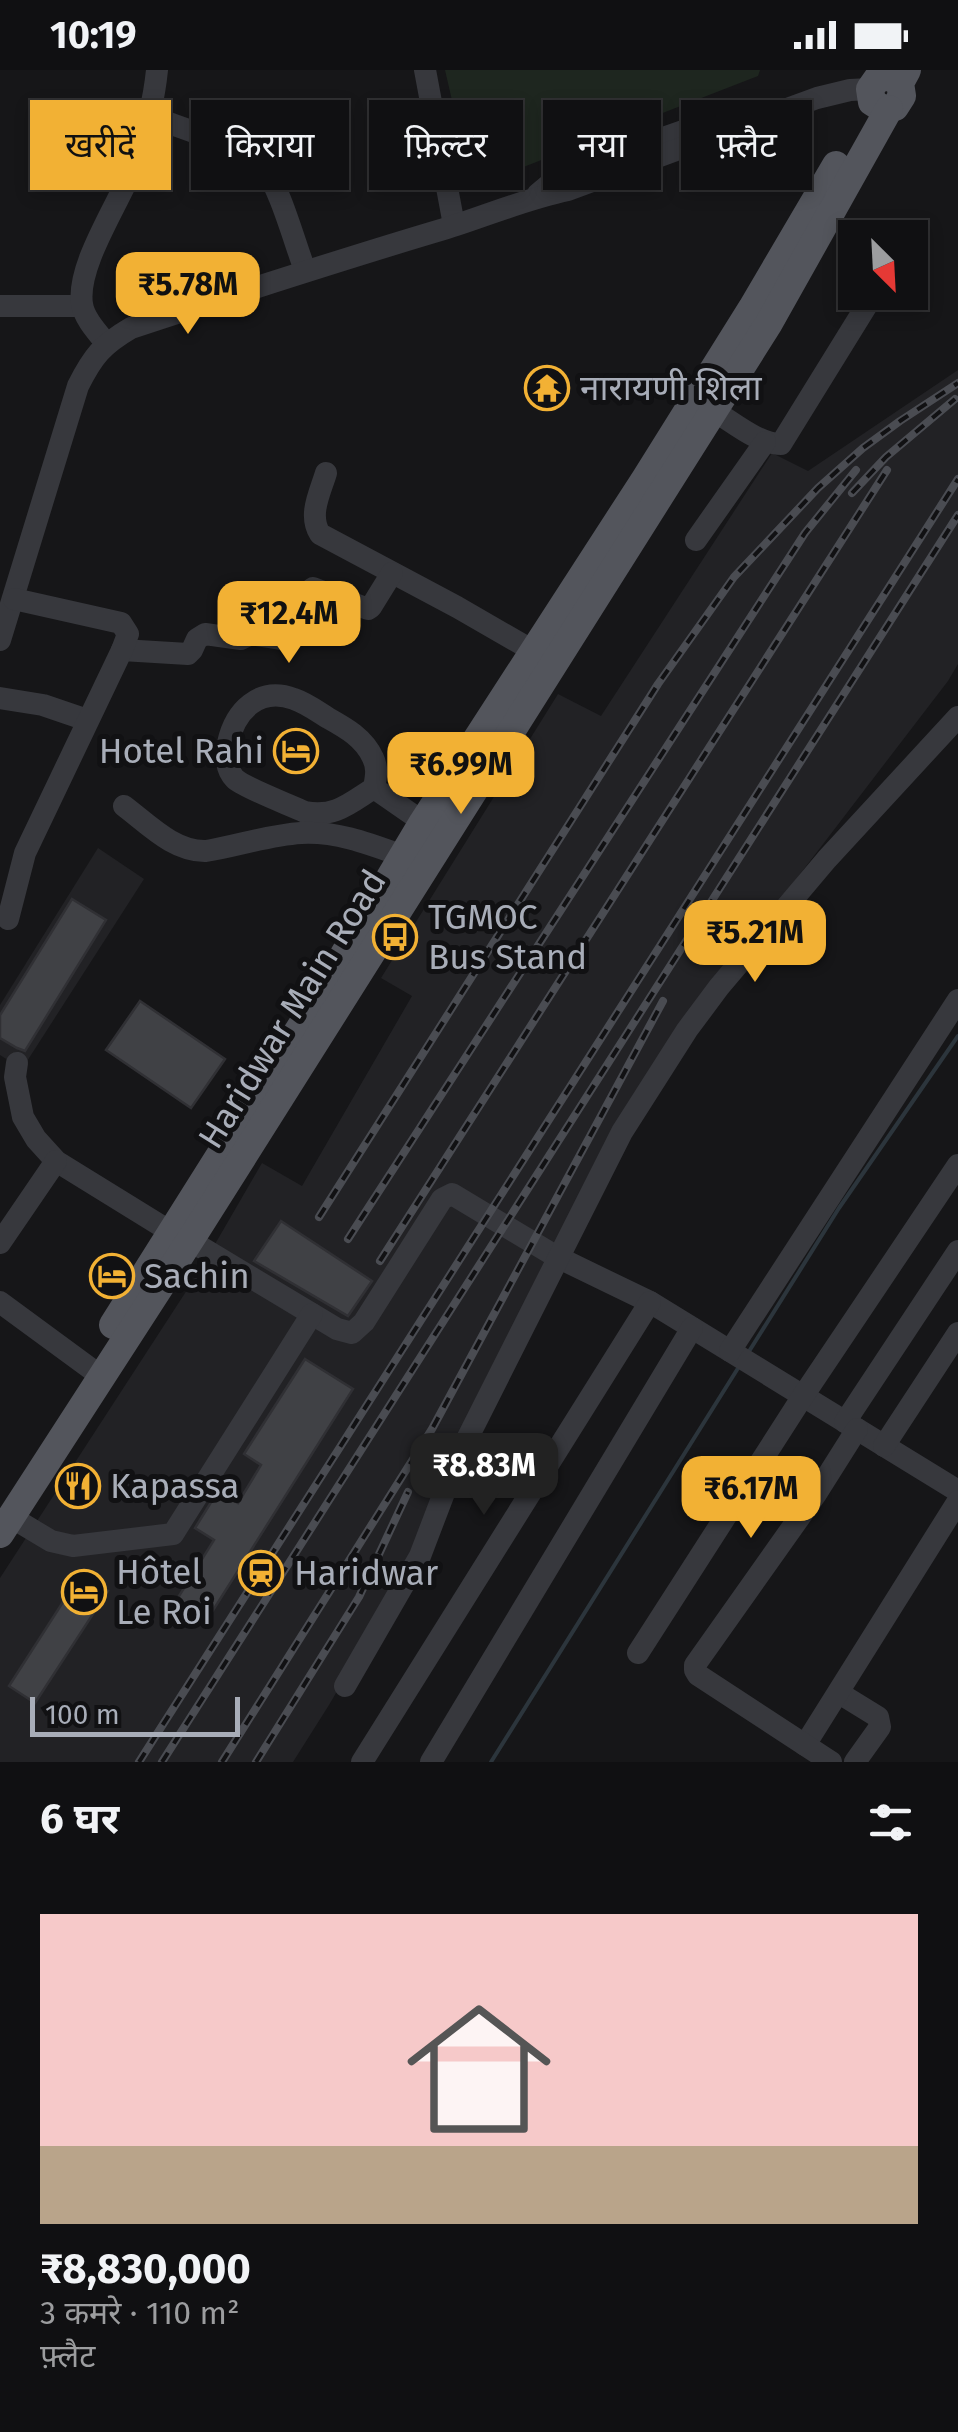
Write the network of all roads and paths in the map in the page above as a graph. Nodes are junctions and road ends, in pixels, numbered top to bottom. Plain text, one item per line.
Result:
1 (157, 70) edge
2 (425, 70) edge
3 (885, 85) edge
4 (152, 100) edge
5 (171, 124) edge
6 (122, 190) edge
7 (454, 226) junction
8 (305, 270) junction
9 (0, 306) edge
10 (82, 306) junction
11 (863, 310) edge
12 (106, 343) junction
13 (714, 410) junction
14 (765, 442) junction
15 (326, 473) dead end
16 (696, 540) dead end
17 (392, 573) junction
18 (582, 598) junction
19 (14, 600) junction
20 (0, 640) edge
21 (122, 650) junction
22 (535, 652) junction
23 (0, 698) edge
24 (958, 717) edge
25 (88, 720) junction
26 (374, 788) junction
27 (124, 806) dead end
28 (424, 822) junction
29 (402, 856) junction
30 (8, 920) dead end
31 (958, 1000) edge
32 (16, 1062) dead end
33 (56, 1161) junction
34 (958, 1166) edge
35 (218, 1176) junction
36 (180, 1236) junction
37 (0, 1243) edge
38 (958, 1250) edge
39 (557, 1257) junction
40 (0, 1302) edge
41 (650, 1302) junction
42 (312, 1314) junction
43 (692, 1328) junction
44 (958, 1333) edge
45 (739, 1357) junction
46 (94, 1372) junction
47 (803, 1396) junction
48 (851, 1426) junction
49 (884, 1446) junction
50 (955, 1488) edge
51 (4, 1518) edge
52 (638, 1652) dead end
53 (346, 1686) dead end
54 (839, 1693) junction
55 (805, 1745) junction
56 (362, 1762) edge
57 (431, 1762) edge
58 (830, 1762) edge
59 (854, 1762) edge

1 - 4 street
2 - 7 street
3 - 7 street
3 - 13 main road, Haridwar Main Road
3 - 18 main road, Haridwar Main Road
5 - 8 street
6 - 10 street
7 - 8 street
8 - 12 street
9 - 10 street
10 - 12 street
11 - 14 street
12 - 19 street
13 - 14 street
13 - 18 main road, Haridwar Main Road
14 - 16 street
15 - 17 street
17 - 21 street
17 - 22 street
18 - 22 main road, Haridwar Main Road
18 - 35 main road, Haridwar Main Road
19 - 20 street
19 - 21 street
21 - 25 street
22 - 28 main road, Haridwar Main Road
23 - 25 street
24 - 39 street
25 - 30 street
26 - 26 street
26 - 28 street
27 - 29 street
28 - 29 main road, Haridwar Main Road
29 - 35 main road, Haridwar Main Road
31 - 45 street
32 - 33 street
33 - 36 street
33 - 37 street
34 - 47 street
35 - 36 main road, Haridwar Main Road
36 - 42 street
36 - 46 main road, Haridwar Main Road
38 - 48 street
39 - 41 street
39 - 42 street
39 - 53 street
40 - 46 street
41 - 43 street
41 - 56 street
42 - 51 street
43 - 45 street
43 - 57 street
44 - 49 street
45 - 47 street
46 - 51 main road, Haridwar Main Road
47 - 48 street
47 - 52 street
48 - 49 street
48 - 55 street
49 - 50 street
50 - 54 street
54 - 55 street
54 - 59 street
55 - 58 street

